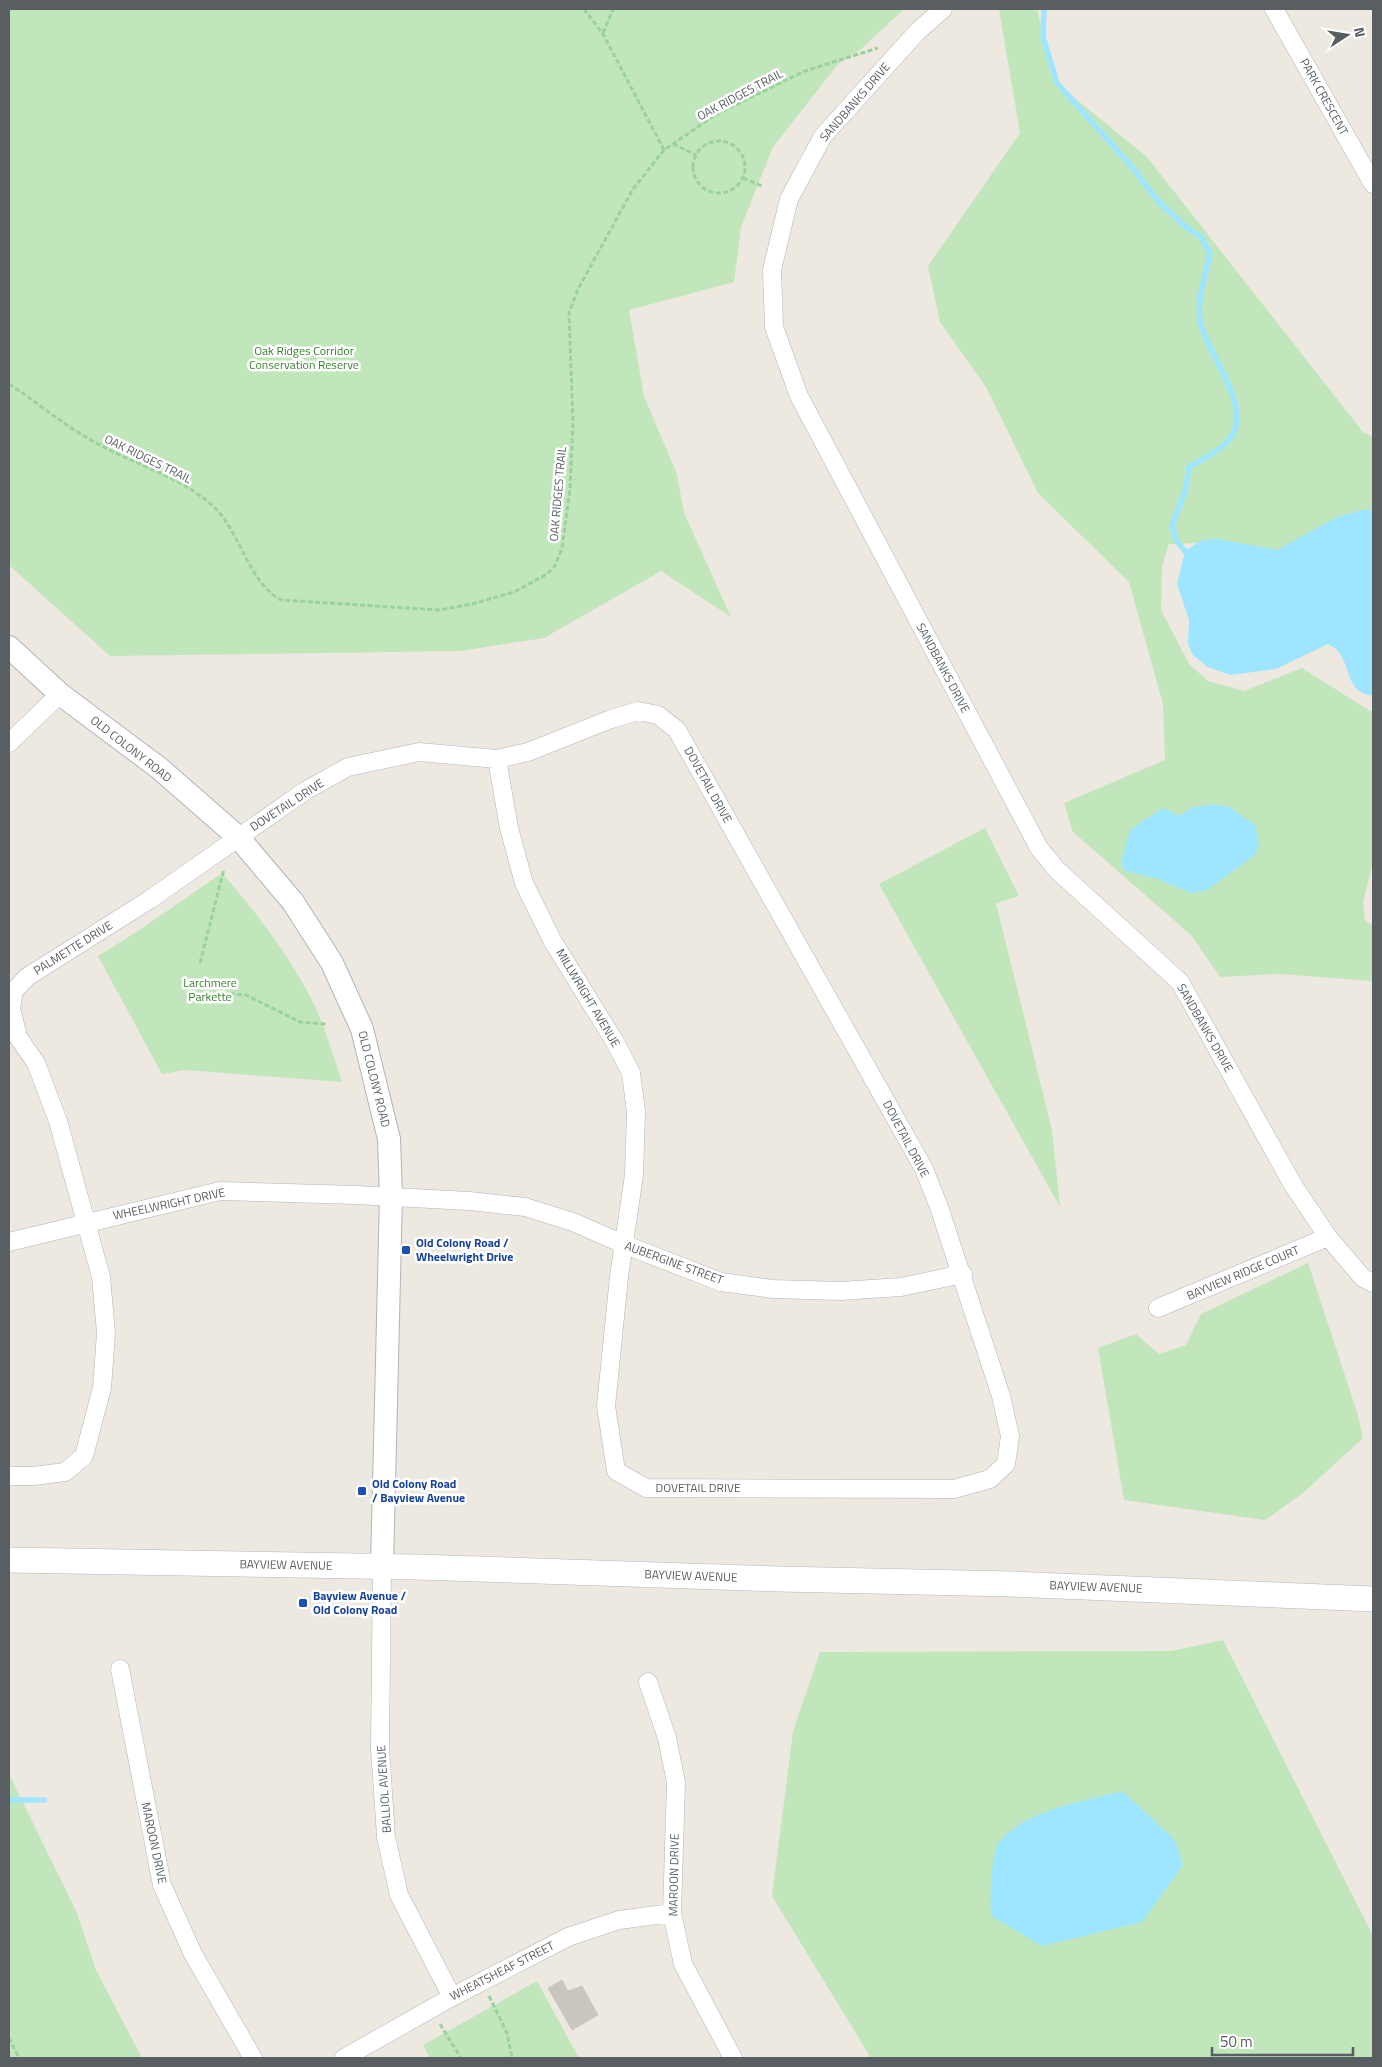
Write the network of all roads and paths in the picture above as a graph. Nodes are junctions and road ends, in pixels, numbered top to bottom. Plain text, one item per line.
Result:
1 (584, 9) edge
2 (613, 9) edge
3 (943, 9) edge
4 (1274, 9) edge
5 (603, 34) junction
6 (882, 46) dead end
7 (673, 144) junction
8 (664, 150) junction
9 (696, 155) junction
10 (743, 178) junction
11 (1373, 184) edge
12 (762, 186) dead end
13 (9, 384) edge
14 (9, 647) edge
15 (60, 694) junction
16 (9, 743) edge
17 (497, 759) junction
18 (238, 837) junction
19 (224, 869) dead end
20 (200, 963) dead end
21 (222, 993) dead end
22 (327, 1024) dead end
23 (391, 1196) junction
24 (86, 1222) junction
25 (1328, 1237) junction
26 (9, 1242) edge
27 (623, 1244) junction
28 (963, 1274) junction
29 (1373, 1284) edge
30 (1158, 1308) dead end
31 (9, 1476) edge
32 (9, 1560) edge
33 (382, 1566) junction
34 (1373, 1599) edge
35 (120, 1669) dead end
36 (648, 1682) dead end
37 (672, 1913) junction
38 (482, 1982) junction
39 (452, 1997) junction
40 (431, 2009) junction
41 (9, 2038) edge
42 (19, 2058) edge
43 (253, 2058) edge
44 (344, 2058) edge
45 (461, 2058) edge
46 (512, 2058) edge
47 (733, 2058) edge

1 - 5 path
2 - 5 path
3 - 25 street, SANDBANKS DRIVE
4 - 11 street, PARK CRESCENT
5 - 8 path
6 - 7 path, OAK RIDGES TRAIL
7 - 8 path, OAK RIDGES TRAIL
7 - 9 path
8 - 13 path, OAK RIDGES TRAIL
9 - 10 path
9 - 10 path
10 - 12 path
14 - 15 street, OLD COLONY ROAD
15 - 16 street
15 - 18 street, OLD COLONY ROAD
17 - 18 street, DOVETAIL DRIVE
17 - 27 street, MILLWRIGHT AVENUE
17 - 28 street, DOVETAIL DRIVE
18 - 23 street, OLD COLONY ROAD
18 - 24 street, PALMETTE DRIVE
19 - 20 path
21 - 22 path
23 - 24 street, WHEELWRIGHT DRIVE
23 - 27 street, AUBERGINE STREET
23 - 33 street, OLD COLONY ROAD
24 - 26 street, WHEELWRIGHT DRIVE
24 - 31 street, PALMETTE DRIVE
25 - 29 street, SANDBANKS DRIVE
25 - 30 street, BAYVIEW RIDGE COURT
27 - 28 street, AUBERGINE STREET
27 - 28 street, DOVETAIL DRIVE
32 - 33 main road, BAYVIEW AVENUE
33 - 34 main road, BAYVIEW AVENUE
33 - 39 street, BALLIOL AVENUE
35 - 43 street, MAROON DRIVE
36 - 37 street, MAROON DRIVE
37 - 38 street, WHEATSHEAF STREET
37 - 47 street, MAROON DRIVE
38 - 39 street, WHEATSHEAF STREET
38 - 46 path
39 - 40 street, WHEATSHEAF STREET
40 - 44 street, WHEATSHEAF STREET
40 - 45 path
41 - 42 path

